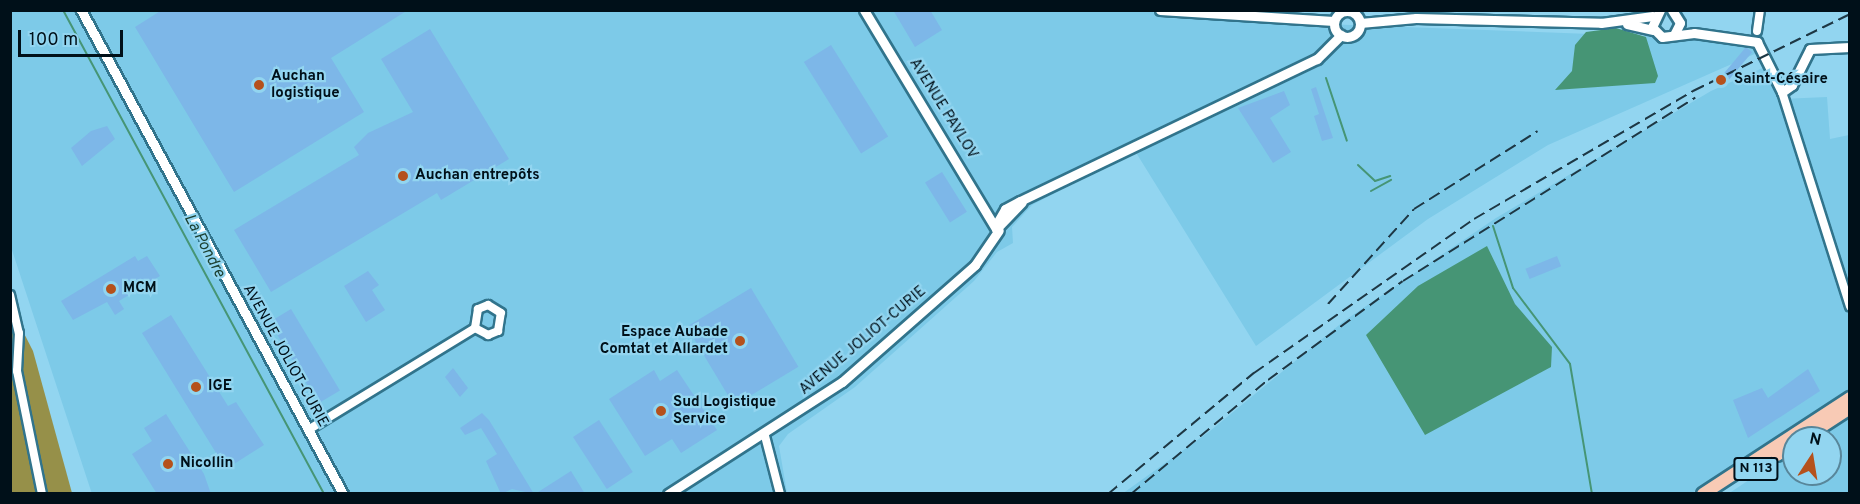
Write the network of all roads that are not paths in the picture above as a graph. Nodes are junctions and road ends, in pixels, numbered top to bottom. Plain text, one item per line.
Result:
1 (81, 10) edge
2 (864, 10) edge
3 (1160, 10) edge
4 (1195, 10) edge
5 (1440, 10) edge
6 (1672, 10) edge
7 (1760, 10) edge
8 (1656, 13) edge
9 (1214, 14) junction
10 (1682, 18) edge
11 (1433, 19) junction
12 (1335, 21) junction
13 (1360, 23) junction
14 (1610, 23) junction
15 (1653, 30) junction
16 (1757, 31) dead end
17 (1694, 33) junction
18 (1341, 35) junction
19 (1674, 35) junction
20 (1850, 47) edge
21 (1800, 69) junction
22 (1778, 80) junction
23 (1782, 92) junction
24 (1000, 224) junction
25 (10, 295) edge
26 (1850, 306) edge
27 (475, 328) dead end
28 (1850, 398) edge
29 (1850, 408) edge
30 (1822, 426) edge
31 (308, 430) junction
32 (765, 436) junction
33 (1782, 452) edge
34 (42, 494) edge
35 (343, 494) edge
36 (668, 494) edge
37 (780, 494) edge
38 (1703, 494) edge
39 (1718, 494) edge

1 - 31 street, AVENUE JOLIOT-CURIE
2 - 24 street, AVENUE PAVLOV
3 - 9 street
4 - 9 street
5 - 11 street
6 - 10 street
7 - 16 street
8 - 14 street
8 - 15 street
9 - 12 street
10 - 17 street
10 - 19 street
11 - 13 street
11 - 14 street
12 - 13 street
12 - 18 street
13 - 18 street, AVENUE JOLIOT-CURIE
14 - 15 street
15 - 19 street
17 - 19 street
17 - 22 street
18 - 24 street, AVENUE JOLIOT-CURIE
20 - 21 street
21 - 22 street
21 - 23 street
22 - 23 street
23 - 26 street
24 - 32 street, AVENUE JOLIOT-CURIE
25 - 34 street
27 - 31 street
28 - 38 main road, N 113
29 - 30 main road
31 - 35 street, AVENUE JOLIOT-CURIE
32 - 36 street, AVENUE JOLIOT-CURIE
32 - 37 street
33 - 39 main road, N 113

